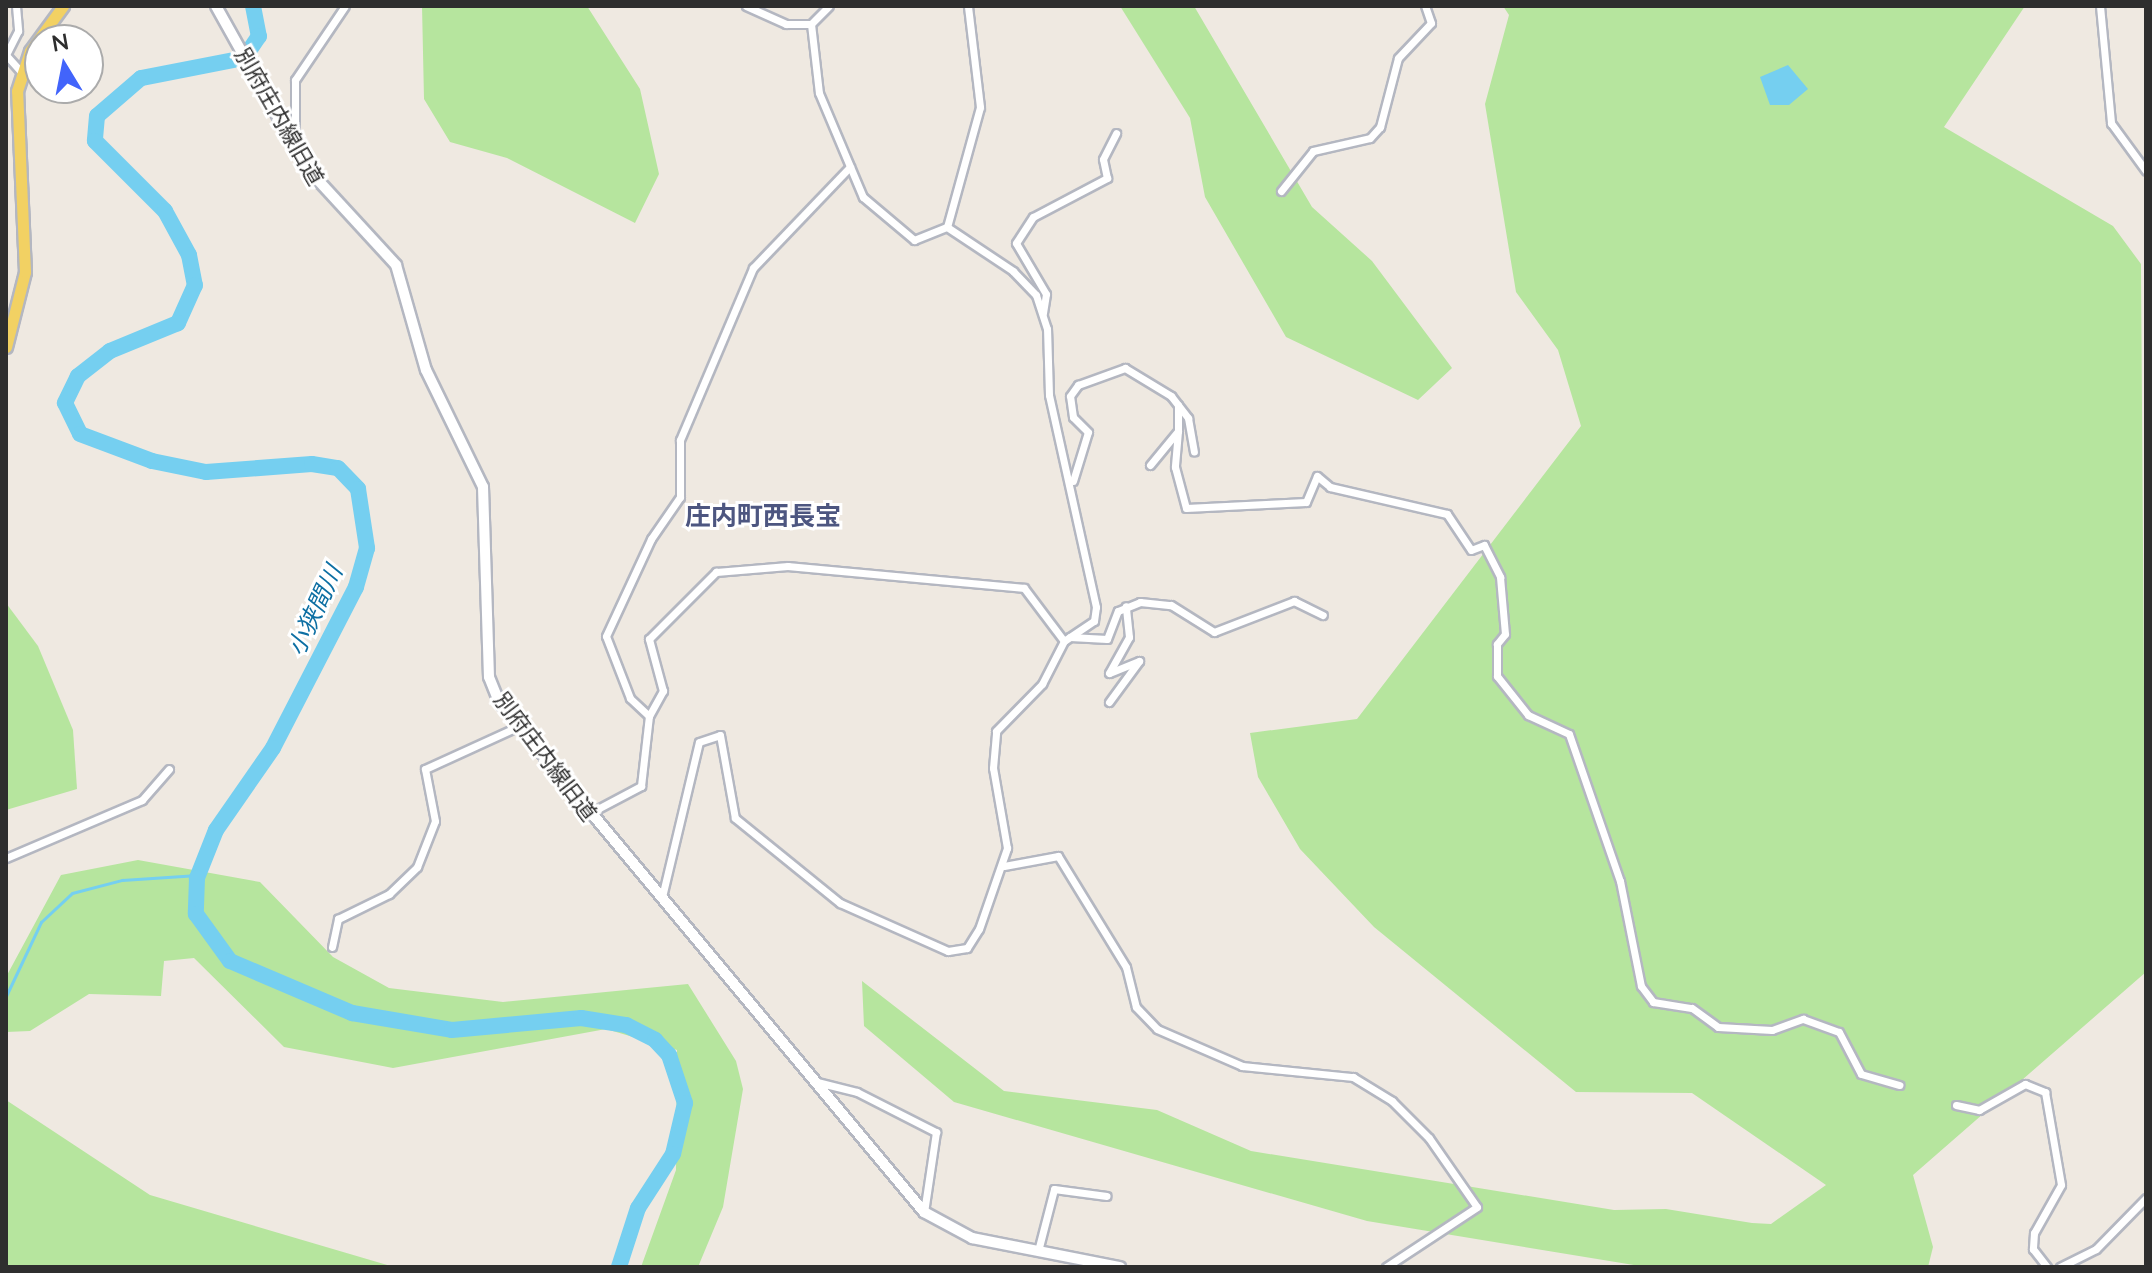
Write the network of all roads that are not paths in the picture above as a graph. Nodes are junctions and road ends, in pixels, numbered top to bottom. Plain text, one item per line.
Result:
1 (16, 6) edge
2 (63, 6) edge
3 (216, 6) edge
4 (345, 6) edge
5 (746, 6) edge
6 (829, 6) edge
7 (968, 6) edge
8 (1425, 6) edge
9 (2100, 6) edge
10 (811, 24) junction
11 (22, 73) junction
12 (1116, 133) dead end
13 (295, 148) junction
14 (850, 167) junction
15 (2146, 171) edge
16 (1281, 191) dead end
17 (947, 227) junction
18 (1043, 315) junction
19 (6, 347) edge
20 (1178, 405) junction
21 (1178, 431) junction
22 (1194, 451) dead end
23 (1150, 465) dead end
24 (1071, 487) junction
25 (1126, 606) junction
26 (1323, 615) dead end
27 (1067, 639) junction
28 (1109, 702) dead end
29 (649, 716) junction
30 (517, 727) junction
31 (169, 769) dead end
32 (588, 814) junction
33 (6, 858) edge
34 (1004, 866) junction
35 (662, 897) junction
36 (332, 947) dead end
37 (811, 1081) junction
38 (1899, 1085) dead end
39 (1956, 1105) dead end
40 (1107, 1196) dead end
41 (2146, 1198) edge
42 (924, 1212) junction
43 (1038, 1251) junction
44 (1120, 1267) edge
45 (1386, 1267) edge
46 (2047, 1267) edge
47 (2060, 1267) edge

1 - 11 street
2 - 11 main road
3 - 13 street, 別府庄内線旧道
4 - 13 street
5 - 10 street
6 - 10 street
7 - 17 street
8 - 16 street
9 - 15 street
10 - 14 street
11 - 19 main road
12 - 18 street
13 - 30 street, 別府庄内線旧道
14 - 17 street
14 - 29 street
17 - 18 street
18 - 24 street
20 - 21 street
20 - 22 street
20 - 24 street
21 - 23 street
21 - 38 street
24 - 27 street
25 - 26 street
25 - 27 street
25 - 28 street
27 - 29 street
27 - 34 street
29 - 32 street
30 - 32 street, 別府庄内線旧道
30 - 36 street
31 - 33 street
32 - 35 street, 別府庄内線旧道
34 - 35 street
34 - 45 street
35 - 37 street, 別府庄内線旧道
37 - 42 street, 別府庄内線旧道
37 - 42 street
39 - 46 street
40 - 43 street
41 - 47 street
42 - 43 street, 別府庄内線旧道
43 - 44 street, 別府庄内線旧道

